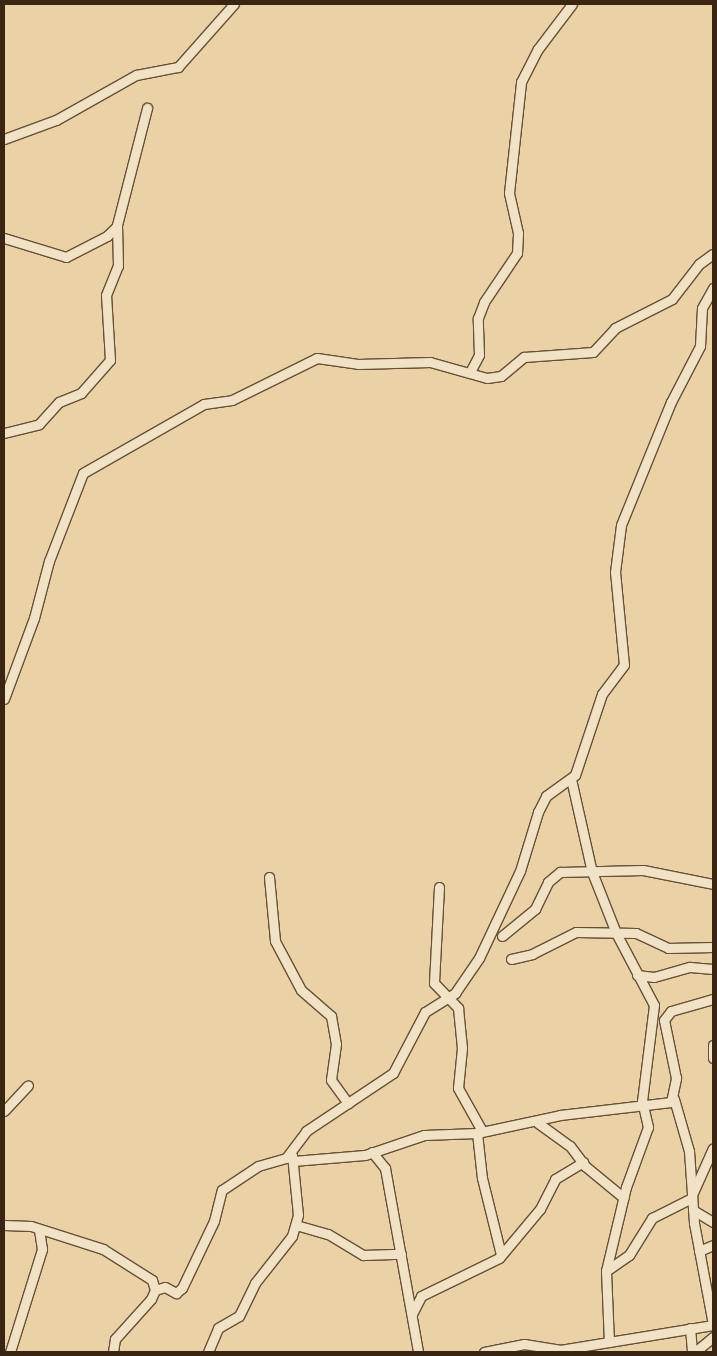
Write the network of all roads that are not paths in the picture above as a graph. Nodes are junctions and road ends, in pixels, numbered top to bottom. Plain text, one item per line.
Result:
1 (234, 4) edge
2 (572, 4) edge
3 (147, 108) dead end
4 (4, 139) edge
5 (117, 226) junction
6 (4, 238) edge
7 (713, 254) edge
8 (713, 288) edge
9 (470, 372) junction
10 (4, 433) edge
11 (4, 699) edge
12 (571, 779) junction
13 (592, 872) junction
14 (269, 877) dead end
15 (713, 884) edge
16 (439, 888) dead end
17 (616, 933) junction
18 (502, 936) dead end
19 (713, 947) edge
20 (510, 959) dead end
21 (713, 969) edge
22 (637, 975) junction
23 (447, 998) junction
24 (713, 999) edge
25 (713, 1045) edge
26 (713, 1058) edge
27 (28, 1085) dead end
28 (674, 1099) junction
29 (348, 1103) junction
30 (644, 1108) junction
31 (4, 1111) edge
32 (538, 1122) junction
33 (479, 1132) junction
34 (713, 1147) edge
35 (292, 1150) junction
36 (372, 1152) junction
37 (293, 1161) junction
38 (583, 1162) junction
39 (692, 1196) junction
40 (624, 1198) junction
41 (693, 1210) junction
42 (713, 1222) edge
43 (4, 1225) edge
44 (296, 1225) junction
45 (39, 1231) junction
46 (713, 1245) edge
47 (699, 1251) junction
48 (401, 1254) junction
49 (501, 1255) junction
50 (606, 1271) junction
51 (155, 1290) junction
52 (412, 1314) junction
53 (713, 1325) edge
54 (690, 1328) junction
55 (713, 1338) edge
56 (609, 1342) junction
57 (570, 1350) edge
58 (10, 1352) edge
59 (113, 1352) edge
60 (208, 1352) edge
61 (418, 1352) edge
62 (484, 1352) edge
63 (694, 1352) edge

1 - 4 street
2 - 9 street
3 - 5 street
5 - 6 street
5 - 10 street
7 - 9 street
8 - 12 street
9 - 11 street
12 - 13 street
12 - 23 street
13 - 15 street
13 - 17 street
13 - 18 street
14 - 29 street
16 - 23 street
17 - 19 street
17 - 20 street
17 - 22 street
21 - 22 street
22 - 30 street
23 - 29 street
23 - 33 street
24 - 28 street
25 - 26 street
27 - 31 street
28 - 30 street
28 - 39 street
29 - 35 street
30 - 32 street
30 - 40 street
32 - 33 street
32 - 38 street
33 - 36 street
33 - 49 street
34 - 39 street
35 - 37 street
35 - 51 street
36 - 37 street
36 - 48 street
37 - 44 street
38 - 40 street
38 - 49 street
39 - 41 street
39 - 50 street
40 - 50 street
41 - 42 street
41 - 47 street
43 - 45 street
44 - 48 street
44 - 60 street
45 - 51 street
45 - 58 street
46 - 47 street
47 - 53 street
48 - 52 street
49 - 52 street
50 - 56 street
51 - 59 street
52 - 61 street
53 - 54 street
54 - 56 street
54 - 63 street
55 - 63 street
56 - 57 street
57 - 62 street

